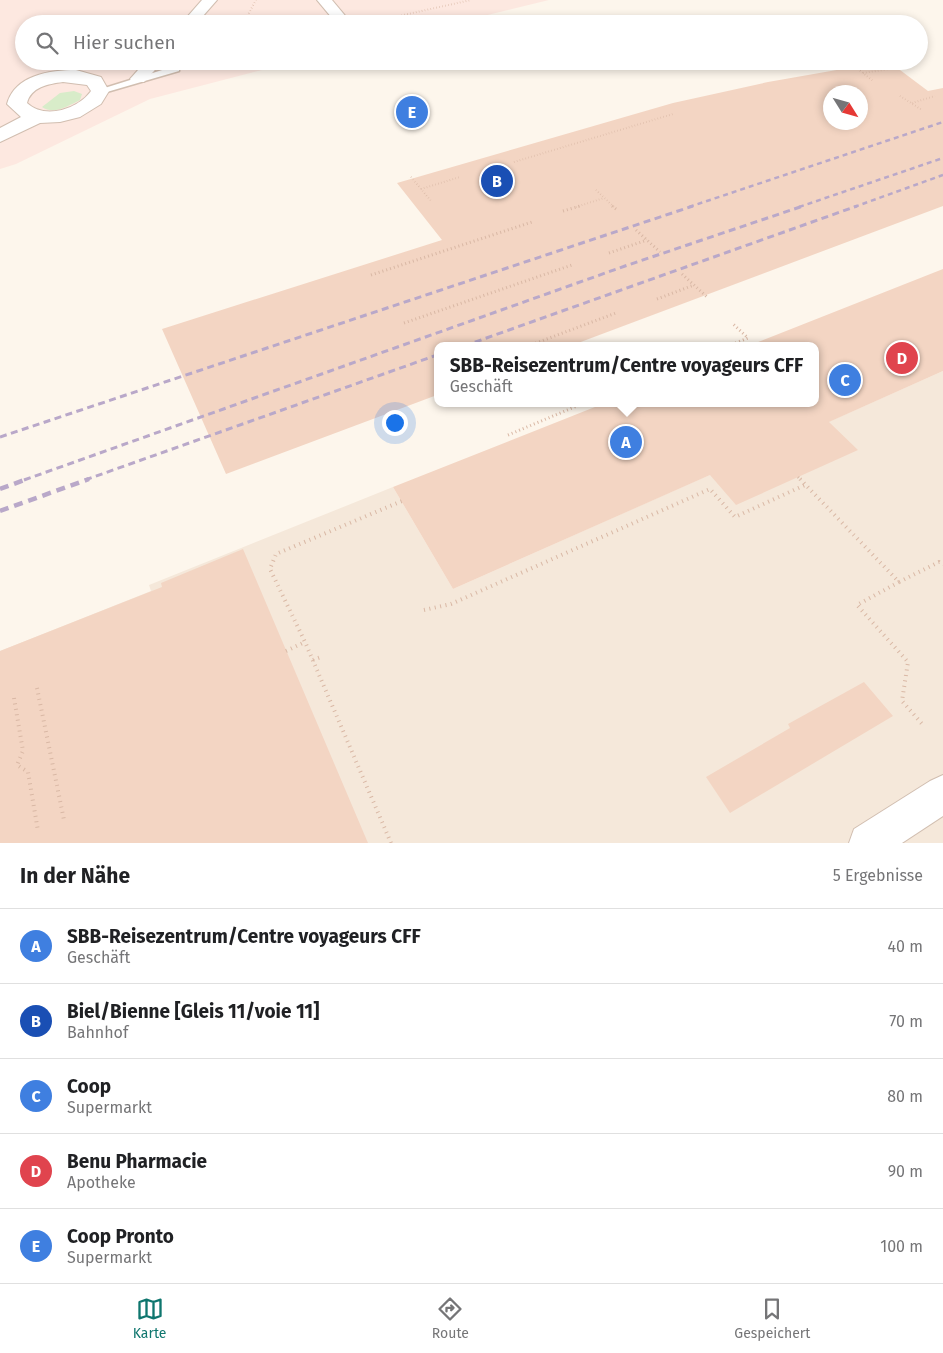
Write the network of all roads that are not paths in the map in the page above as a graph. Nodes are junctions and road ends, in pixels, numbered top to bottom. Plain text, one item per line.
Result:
1 (210, 0) edge
2 (324, 0) edge
3 (196, 15) edge
4 (337, 15) edge
5 (146, 70) edge
6 (171, 70) edge
7 (138, 79) junction
8 (100, 91) junction
9 (38, 116) junction
10 (0, 136) edge
11 (943, 794) edge
12 (868, 843) edge

1 - 3 street
2 - 4 street
5 - 7 street
6 - 7 lane
7 - 8 lane
8 - 9 street
8 - 9 street
9 - 10 street
11 - 12 street

